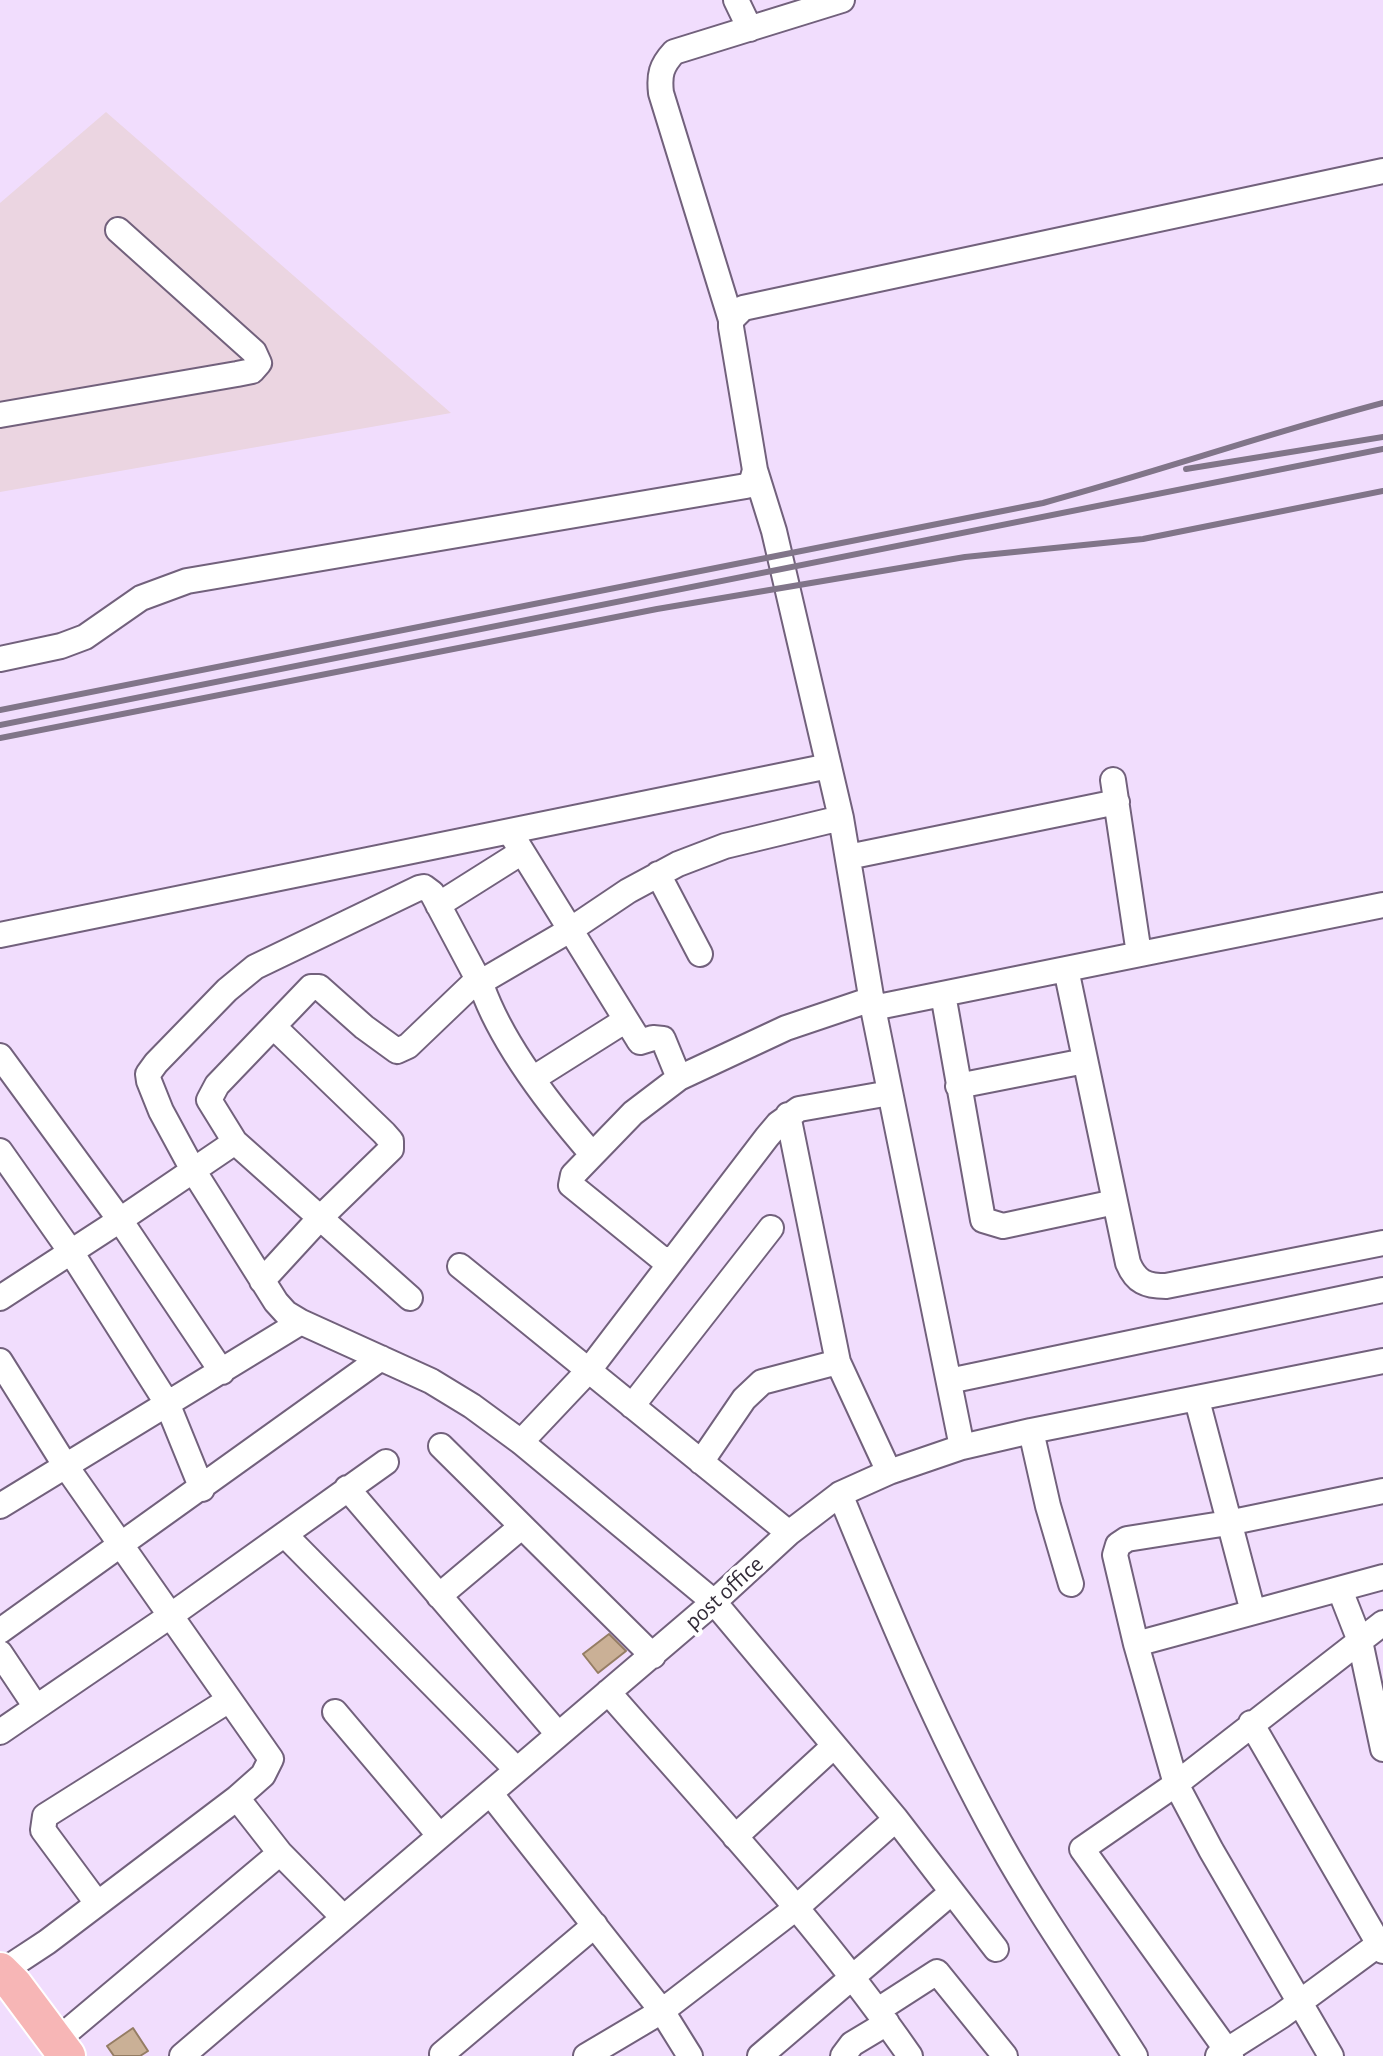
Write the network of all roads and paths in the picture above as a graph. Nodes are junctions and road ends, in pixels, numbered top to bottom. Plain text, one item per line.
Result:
1 (736, 0) edge
2 (842, 0) edge
3 (750, 29) junction
4 (1383, 171) edge
5 (118, 230) dead end
6 (731, 320) junction
7 (0, 415) edge
8 (755, 470) junction
9 (0, 659) edge
10 (829, 766) junction
11 (841, 818) junction
12 (516, 842) junction
13 (848, 857) junction
14 (658, 874) junction
15 (438, 905) junction
16 (1383, 905) edge
17 (570, 930) junction
18 (0, 935) edge
19 (700, 954) dead end
20 (1139, 954) junction
21 (1066, 969) junction
22 (480, 983) junction
23 (943, 994) junction
24 (873, 1003) junction
25 (626, 1020) junction
26 (274, 1027) junction
27 (0, 1056) edge
28 (1085, 1061) junction
29 (534, 1078) junction
30 (679, 1078) junction
31 (958, 1086) junction
32 (890, 1093) junction
33 (788, 1115) junction
34 (235, 1142) junction
35 (0, 1151) edge
36 (592, 1154) junction
37 (193, 1170) junction
38 (1115, 1202) junction
39 (319, 1219) junction
40 (120, 1220) junction
41 (771, 1228) dead end
42 (1383, 1243) edge
43 (71, 1252) junction
44 (673, 1260) junction
45 (460, 1266) dead end
46 (262, 1281) junction
47 (1383, 1290) edge
48 (0, 1298) edge
49 (410, 1298) dead end
50 (301, 1322) junction
51 (381, 1358) junction
52 (0, 1361) edge
53 (1383, 1361) edge
54 (838, 1362) junction
55 (589, 1370) junction
56 (222, 1372) junction
57 (949, 1381) junction
58 (1197, 1400) junction
59 (167, 1403) junction
60 (632, 1406) junction
61 (1031, 1431) junction
62 (521, 1442) junction
63 (441, 1446) dead end
64 (962, 1447) junction
65 (386, 1462) dead end
66 (701, 1462) junction
67 (65, 1465) junction
68 (889, 1472) junction
69 (347, 1488) junction
70 (202, 1489) junction
71 (1383, 1491) edge
72 (840, 1494) junction
73 (0, 1506) edge
74 (1228, 1523) junction
75 (521, 1527) junction
76 (789, 1533) junction
77 (285, 1535) junction
78 (122, 1544) junction
79 (1383, 1577) edge
80 (1071, 1584) dead end
81 (1340, 1590) junction
82 (439, 1596) junction
83 (714, 1602) junction
84 (1253, 1612) junction
85 (170, 1616) junction
86 (1383, 1623) edge
87 (0, 1631) edge
88 (1360, 1641) junction
89 (1136, 1644) junction
90 (0, 1653) edge
91 (653, 1656) junction
92 (608, 1692) junction
93 (229, 1700) junction
94 (36, 1707) junction
95 (335, 1712) dead end
96 (1251, 1723) junction
97 (0, 1732) edge
98 (558, 1734) junction
99 (834, 1746) junction
100 (1383, 1749) edge
101 (517, 1770) junction
102 (1176, 1784) junction
103 (490, 1793) junction
104 (237, 1798) junction
105 (896, 1819) junction
106 (439, 1835) junction
107 (735, 1837) junction
108 (280, 1853) junction
109 (952, 1892) junction
110 (97, 1903) junction
111 (796, 1908) junction
112 (343, 1917) junction
113 (595, 1925) junction
114 (1381, 1948) edge
115 (996, 1949) dead end
116 (852, 1978) junction
117 (0, 1980) edge
118 (1301, 2002) junction
119 (662, 2011) junction
120 (883, 2017) junction
121 (54, 2051) edge
122 (442, 2054) dead end
123 (1226, 2054) edge
124 (182, 2056) edge
125 (586, 2056) edge
126 (690, 2056) edge
127 (760, 2056) edge
128 (843, 2056) edge
129 (910, 2056) edge
130 (1005, 2056) edge
131 (1135, 2056) edge
132 (1331, 2056) edge

1 - 3 street
2 - 3 street
3 - 6 street
4 - 6 street
5 - 7 street
6 - 8 street
8 - 9 street
8 - 10 street
10 - 11 street
10 - 12 street
11 - 13 street
11 - 14 street
12 - 15 street
12 - 17 street
12 - 18 street
13 - 20 street
13 - 24 street
14 - 17 street
14 - 19 street
15 - 22 street
15 - 37 street
16 - 20 street
17 - 22 street
17 - 25 street
20 - 21 street
21 - 23 street
21 - 28 street
22 - 26 street
22 - 29 street
23 - 24 street
23 - 31 street
24 - 30 street
24 - 32 street
25 - 29 street
25 - 30 street
26 - 34 street
26 - 39 street
27 - 40 street
28 - 31 street
28 - 38 street
29 - 36 street
30 - 36 street
31 - 38 street
32 - 33 street
32 - 57 street
33 - 44 street
33 - 54 street
34 - 37 street
34 - 39 street
35 - 43 street
36 - 44 street
37 - 40 street
37 - 46 street
38 - 42 street
39 - 46 street
39 - 49 street
40 - 43 street
40 - 56 street
41 - 60 street
43 - 48 street
43 - 59 street
44 - 55 street
45 - 55 street
46 - 50 street
47 - 57 street
50 - 51 street
50 - 56 street
51 - 62 street
51 - 70 street
52 - 67 street
53 - 58 street, post office
54 - 66 street
54 - 68 street
55 - 60 street
55 - 62 street
56 - 59 street
57 - 64 street
58 - 61 street, post office
58 - 74 street
59 - 67 street
59 - 70 street
60 - 66 street
61 - 64 street, post office
61 - 80 street
62 - 83 street
63 - 75 street
64 - 68 street, post office
65 - 69 street
66 - 76 street
67 - 73 street
67 - 78 street
68 - 72 street, post office
69 - 77 street
69 - 82 street
70 - 78 street
71 - 74 street
72 - 76 street, post office
72 - 131 street
74 - 84 street
74 - 89 street
75 - 82 street
75 - 91 street
76 - 83 street, post office
77 - 85 street
77 - 101 street
78 - 85 street
78 - 87 street
79 - 81 street
81 - 84 street
81 - 88 street
82 - 98 street
83 - 91 street, post office
83 - 99 street
84 - 89 street
85 - 93 street
85 - 94 street
86 - 88 street
88 - 96 street
88 - 100 street
89 - 102 street
90 - 94 street
91 - 92 street, post office
92 - 98 street, post office
92 - 107 street
93 - 104 street
93 - 110 street
94 - 97 street
95 - 106 street
96 - 102 street
96 - 114 street
98 - 101 street, post office
99 - 105 street
99 - 107 street
101 - 103 street, post office
102 - 118 street
102 - 123 street
103 - 106 street, post office
103 - 113 street
104 - 108 street
104 - 110 street
105 - 109 street
105 - 111 street
106 - 112 street, post office
107 - 111 street
108 - 112 street
108 - 121 street
109 - 115 street
109 - 116 street
110 - 117 street
111 - 116 street
111 - 119 street
112 - 124 street, post office
113 - 119 street
113 - 122 street
114 - 118 street
116 - 120 street
116 - 127 street
117 - 121 highway
118 - 123 street
118 - 132 street
119 - 125 street
119 - 126 street
120 - 128 street
120 - 129 street
120 - 130 street

